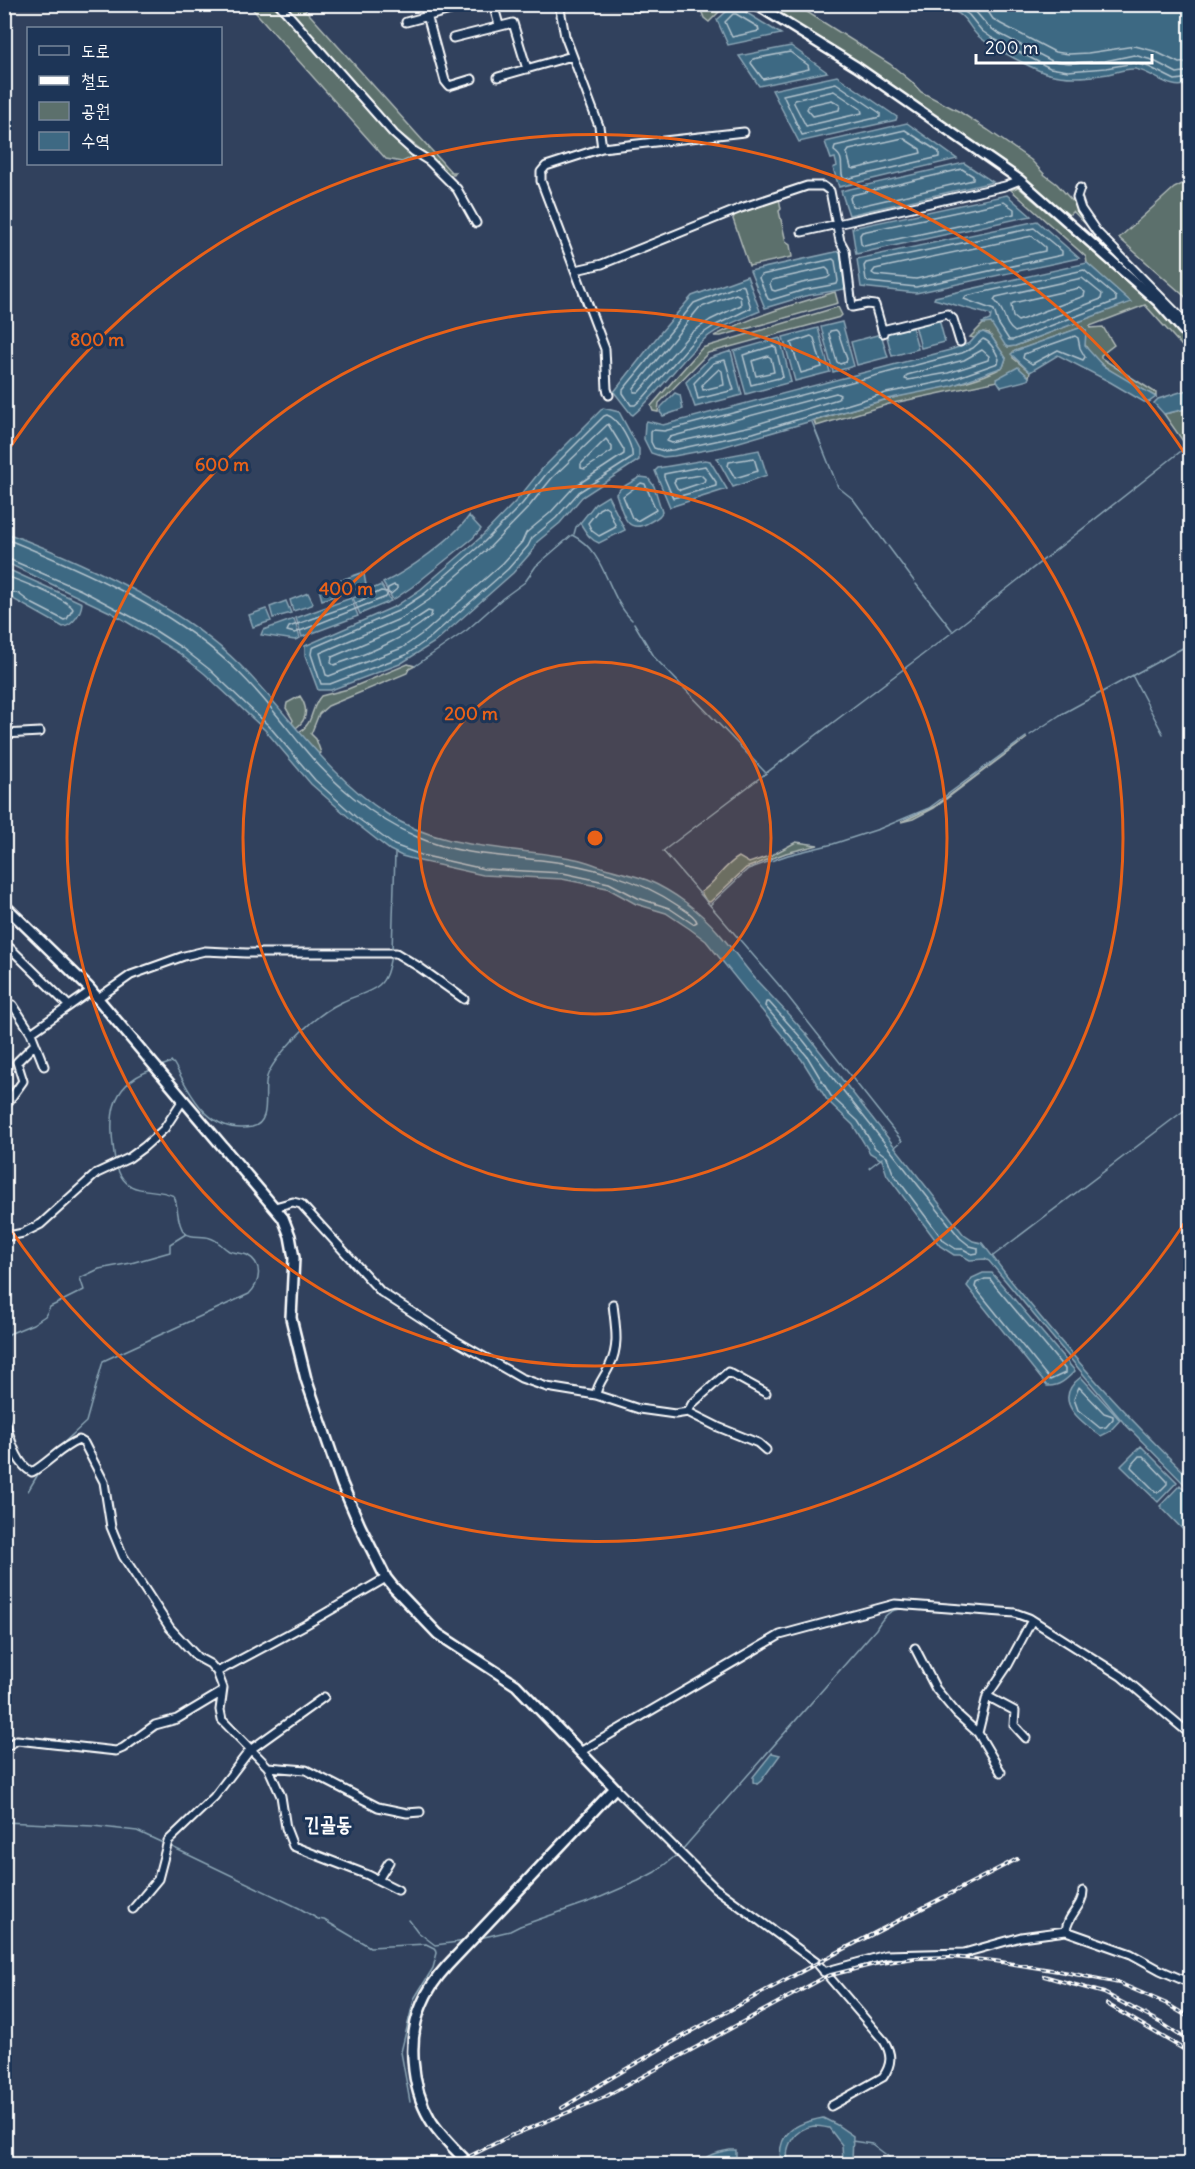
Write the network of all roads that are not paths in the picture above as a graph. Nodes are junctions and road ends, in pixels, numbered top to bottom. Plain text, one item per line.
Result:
1 (279, 4) edge
2 (424, 4) edge
3 (473, 4) edge
4 (493, 4) edge
5 (559, 4) edge
6 (755, 4) edge
7 (427, 16) junction
8 (406, 22) dead end
9 (499, 25) junction
10 (453, 38) dead end
11 (572, 56) junction
12 (527, 69) junction
13 (498, 77) dead end
14 (472, 79) dead end
15 (744, 132) dead end
16 (602, 148) junction
17 (1020, 180) junction
18 (1080, 188) dead end
19 (476, 223) dead end
20 (836, 225) junction
21 (802, 232) dead end
22 (576, 270) junction
23 (1191, 327) edge
24 (1191, 338) edge
25 (960, 342) dead end
26 (609, 395) dead end
27 (40, 732) dead end
28 (4, 734) edge
29 (4, 807) edge
30 (4, 812) edge
31 (4, 905) edge
32 (10, 948) dead end
33 (95, 994) junction
34 (464, 999) dead end
35 (13, 1005) dead end
36 (69, 1006) junction
37 (31, 1033) junction
38 (34, 1045) junction
39 (44, 1066) dead end
40 (183, 1100) junction
41 (6, 1105) edge
42 (275, 1207) junction
43 (4, 1237) edge
44 (613, 1304) dead end
45 (765, 1393) dead end
46 (596, 1395) junction
47 (688, 1412) junction
48 (4, 1419) edge
49 (766, 1450) dead end
50 (386, 1578) junction
51 (1032, 1620) junction
52 (915, 1648) dead end
53 (217, 1672) junction
54 (222, 1692) junction
55 (987, 1696) junction
56 (324, 1697) dead end
57 (978, 1732) junction
58 (1191, 1734) edge
59 (1026, 1738) dead end
60 (4, 1748) edge
61 (250, 1750) junction
62 (580, 1752) junction
63 (268, 1767) junction
64 (1001, 1772) dead end
65 (615, 1788) junction
66 (420, 1812) dead end
67 (389, 1862) dead end
68 (378, 1880) junction
69 (398, 1890) dead end
70 (1083, 1891) dead end
71 (134, 1909) dead end
72 (1066, 1931) junction
73 (824, 1972) junction
74 (1191, 1983) edge
75 (831, 2106) dead end
76 (469, 2164) edge

1 - 19 street
2 - 7 street
3 - 7 street
4 - 9 street
5 - 11 street
6 - 17 street
7 - 8 street
7 - 14 street
9 - 10 street
9 - 12 street
11 - 12 street
11 - 16 street
12 - 13 street
15 - 16 street
16 - 22 street
17 - 20 street
17 - 24 street
18 - 23 street
20 - 21 street
20 - 22 street
20 - 25 street
22 - 26 street
27 - 28 street
29 - 30 street
31 - 33 main road
32 - 36 street
33 - 34 street
33 - 36 street
33 - 40 main road
35 - 37 street
36 - 37 street
37 - 38 street
38 - 39 street
38 - 41 street
40 - 42 main road
40 - 43 street
42 - 46 street
42 - 50 main road
44 - 46 street
45 - 47 street
46 - 47 street
47 - 49 street
48 - 53 street
50 - 53 street
50 - 62 main road
51 - 55 street
51 - 58 street
51 - 62 street
52 - 57 street
53 - 54 street
54 - 60 street
54 - 61 street
55 - 57 street
55 - 59 street
56 - 61 street
57 - 64 street
61 - 63 street
61 - 71 street
62 - 65 main road
63 - 66 street
63 - 68 street
65 - 73 street
65 - 76 main road
67 - 68 street
68 - 69 street
70 - 72 street
72 - 73 street
72 - 74 street
73 - 75 street

